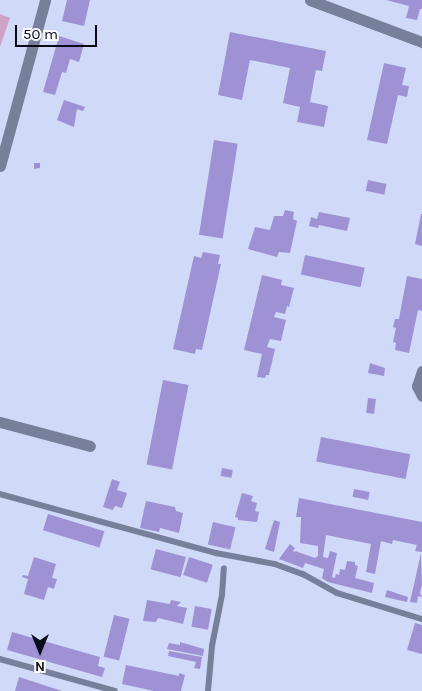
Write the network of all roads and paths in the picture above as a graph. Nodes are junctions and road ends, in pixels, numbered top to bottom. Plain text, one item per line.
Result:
1 (45, 0) edge
2 (310, 0) edge
3 (422, 42) edge
4 (0, 166) edge
5 (422, 371) edge
6 (422, 396) edge
7 (0, 422) edge
8 (90, 446) dead end
9 (0, 494) edge
10 (224, 569) dead end
11 (422, 618) edge
12 (0, 659) edge
13 (115, 691) edge
14 (208, 691) edge

1 - 4 street
2 - 3 street
5 - 6 street
7 - 8 street
9 - 11 lane
10 - 14 lane
12 - 13 lane

